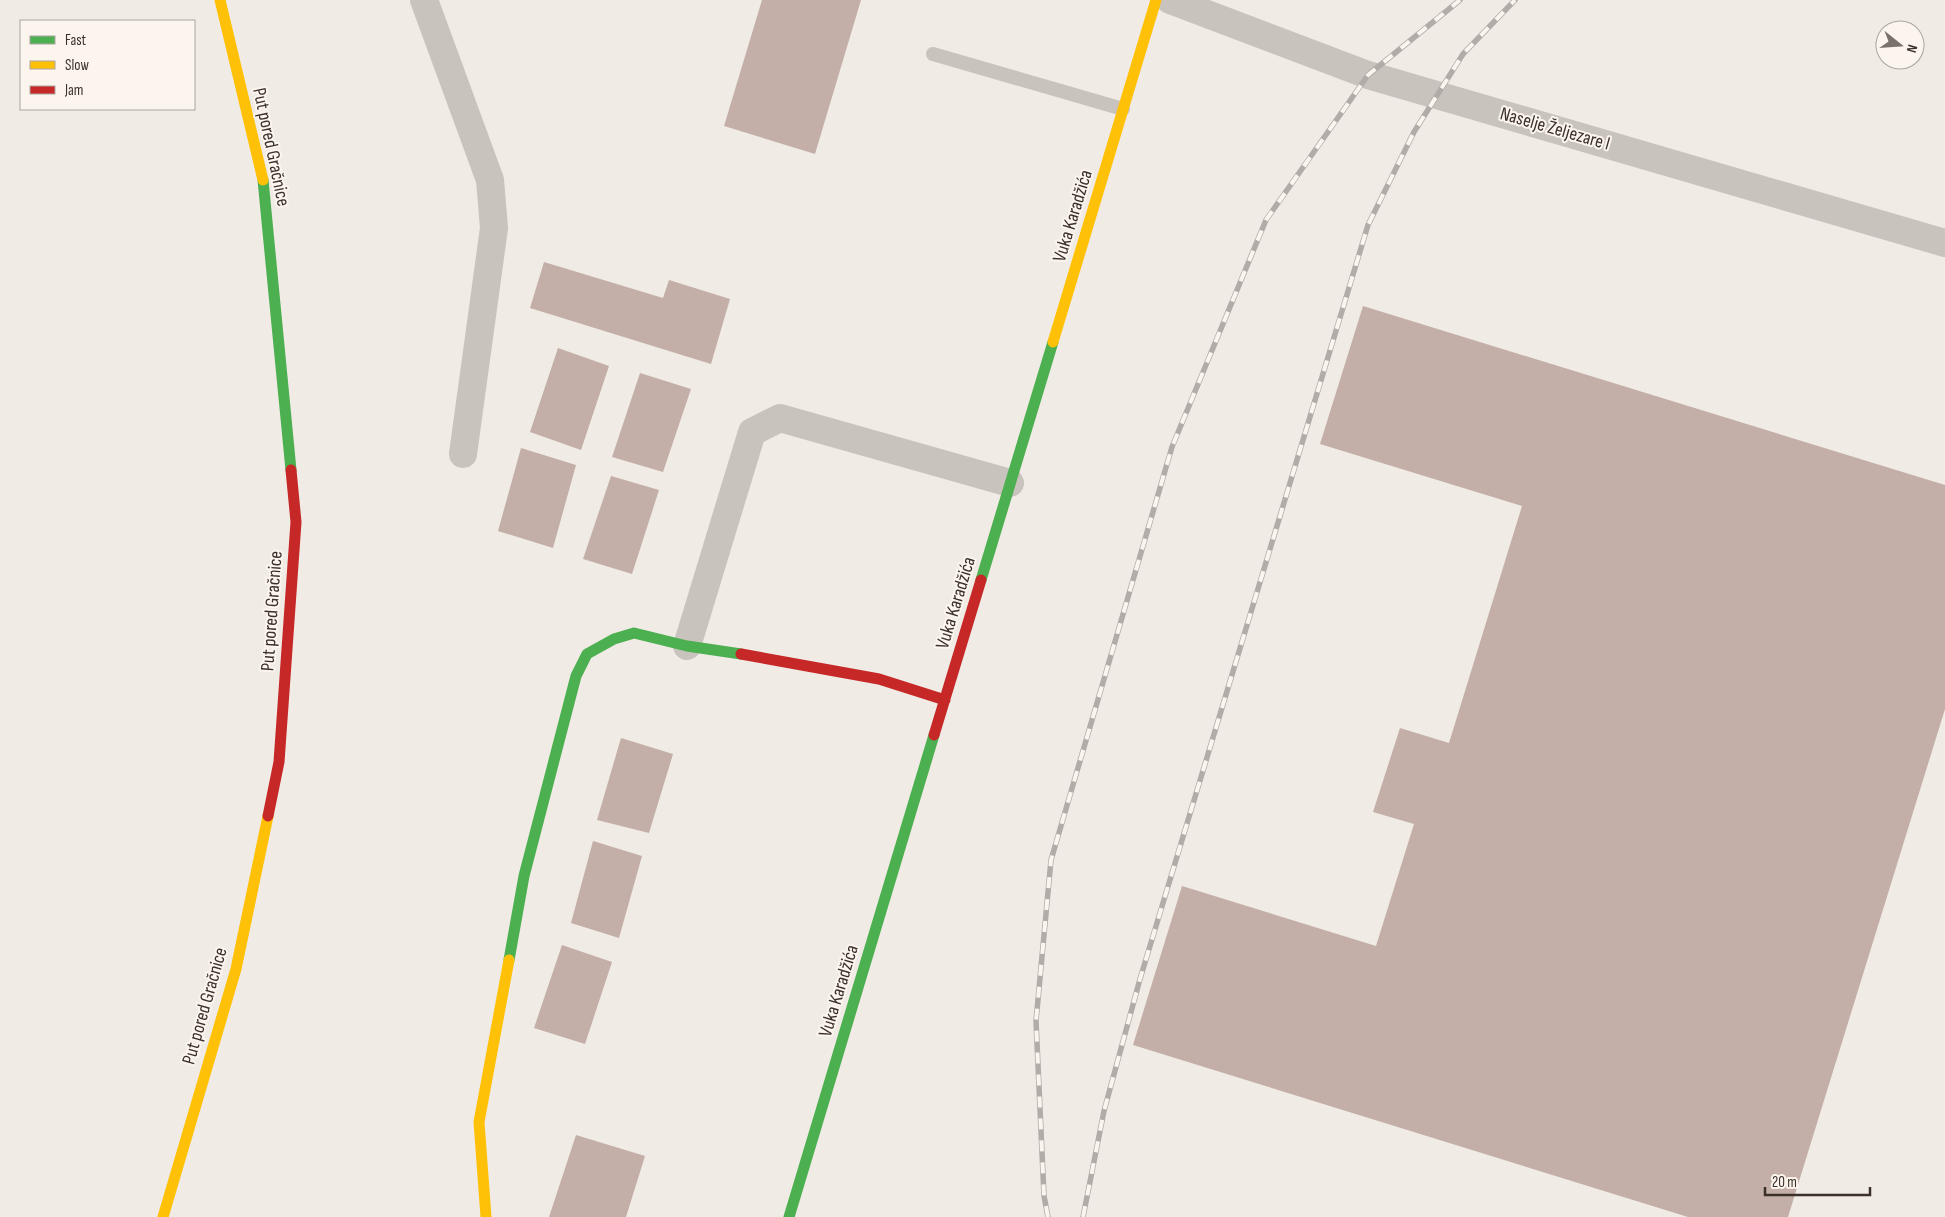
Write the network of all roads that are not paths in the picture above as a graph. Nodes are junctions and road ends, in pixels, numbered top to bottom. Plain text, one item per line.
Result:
1 (220, 0) edge
2 (424, 0) edge
3 (1156, 0) edge
4 (1170, 0) edge
5 (933, 54) dead end
6 (1123, 109) junction
7 (1945, 243) edge
8 (463, 454) dead end
9 (1010, 483) junction
10 (686, 646) junction
11 (945, 700) junction
12 (163, 1217) edge
13 (486, 1217) edge
14 (789, 1217) edge

1 - 12 street, Put pored Gračnice
2 - 8 street
3 - 6 street, Vuka Karadžića
4 - 7 street, Naselje Željezare I
5 - 6 lane
6 - 9 street, Vuka Karadžića
9 - 10 street
9 - 11 street, Vuka Karadžića
10 - 11 street
10 - 13 street
11 - 14 street, Vuka Karadžića

